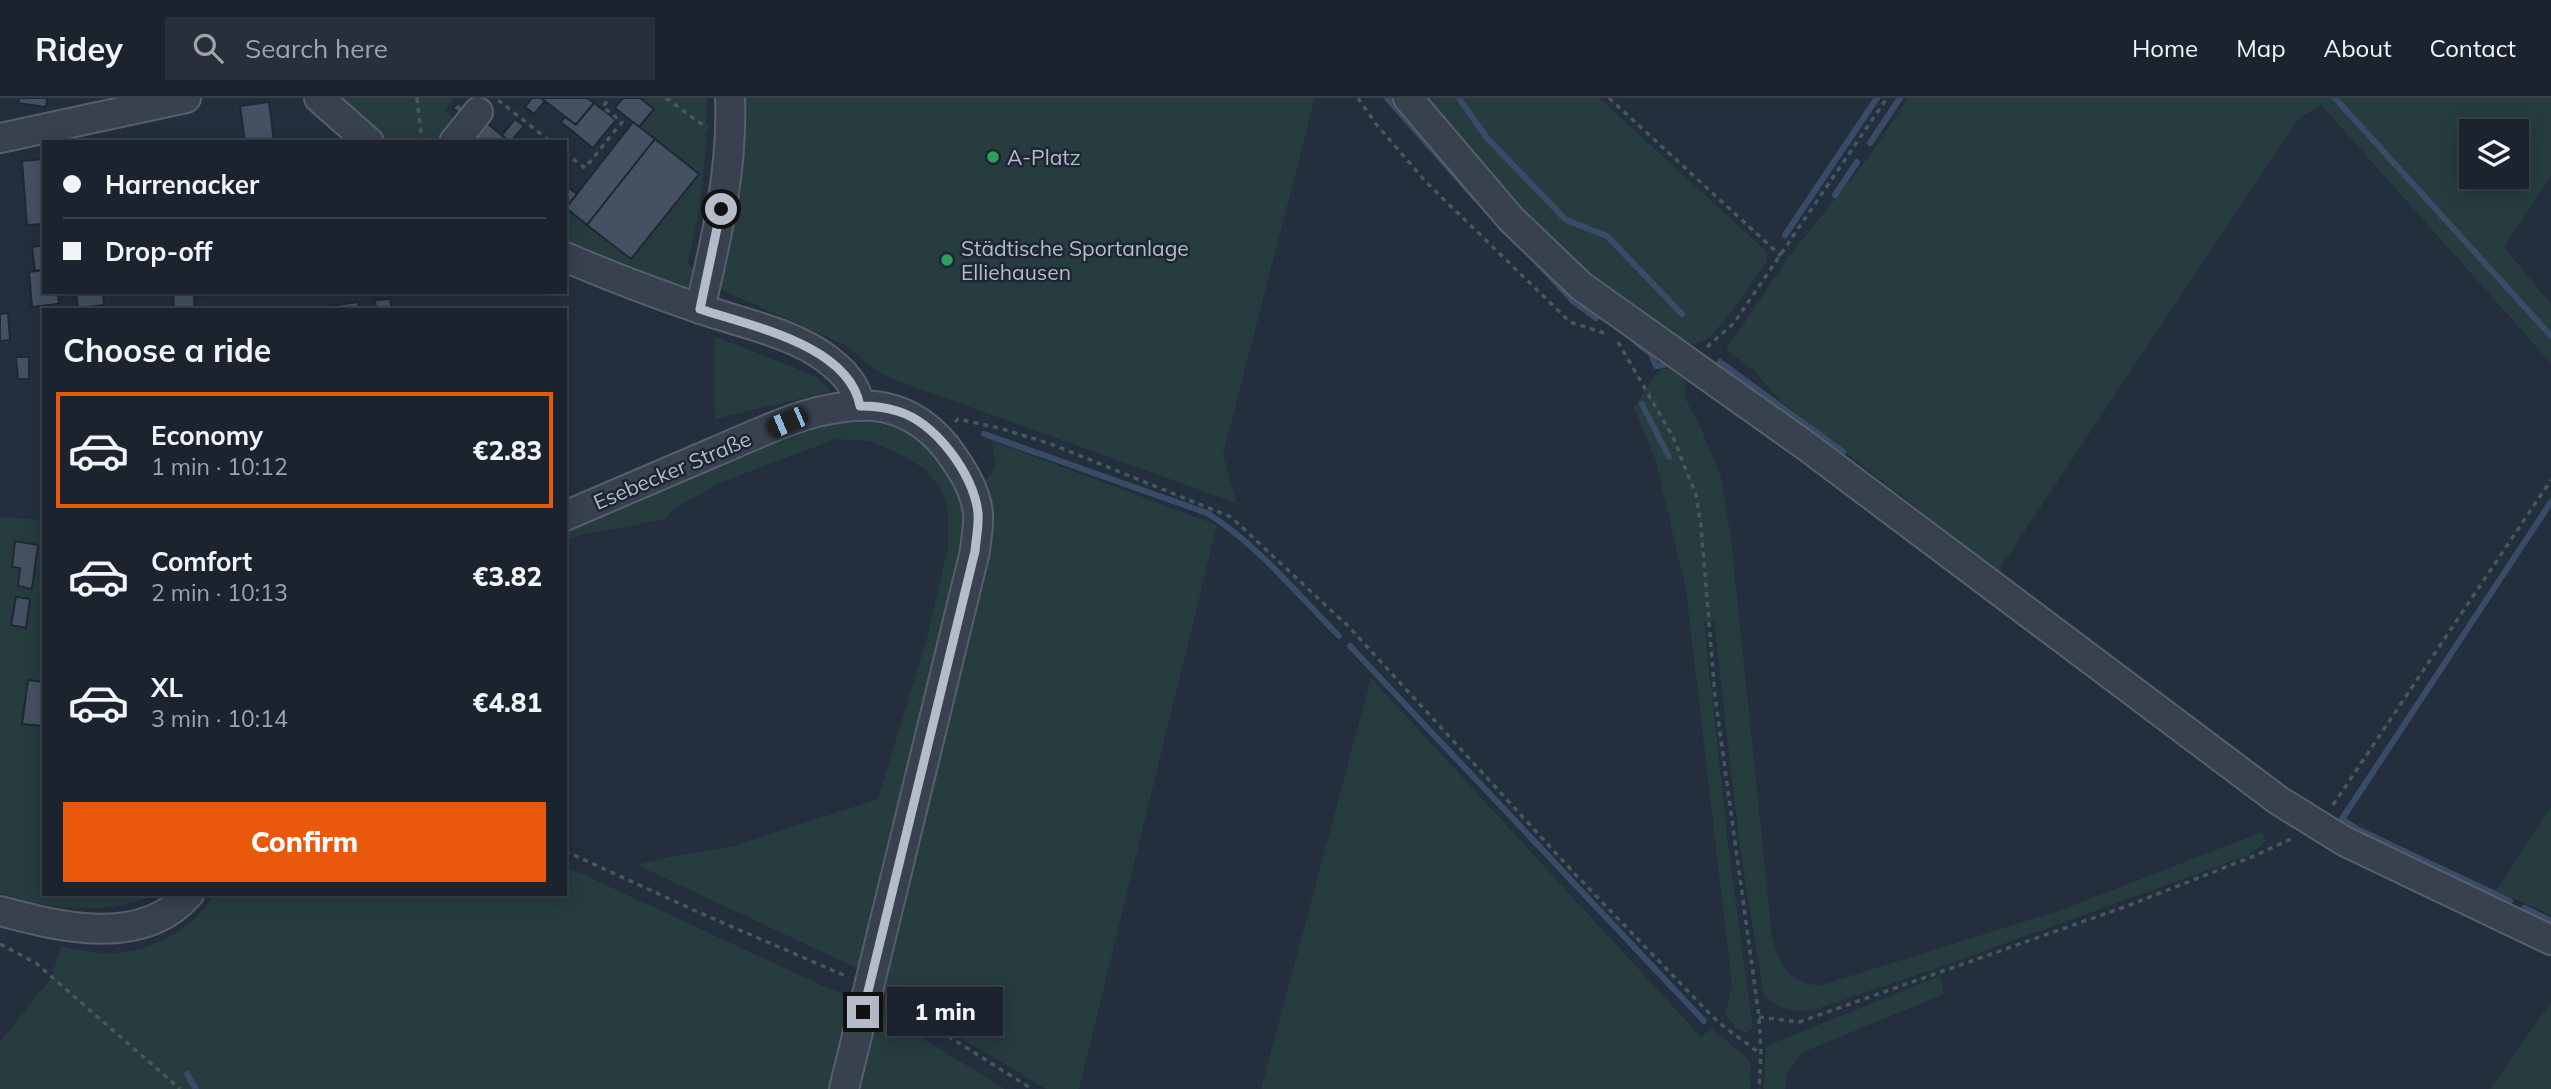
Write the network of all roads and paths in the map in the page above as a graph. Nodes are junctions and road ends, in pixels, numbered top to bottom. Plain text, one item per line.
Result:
1 (186, 98) edge
2 (319, 98) edge
3 (417, 98) edge
4 (609, 98) edge
5 (666, 98) edge
6 (730, 98) edge
7 (1358, 98) edge
8 (1408, 98) edge
9 (1609, 98) edge
10 (1887, 98) edge
11 (487, 105) edge
12 (56, 134) edge
13 (0, 138) edge
14 (367, 140) edge
15 (422, 140) edge
16 (456, 140) edge
17 (548, 140) edge
18 (729, 144) junction
19 (567, 155) edge
20 (1781, 256) junction
21 (567, 258) edge
22 (700, 309) junction
23 (1690, 362) junction
24 (860, 406) junction
25 (936, 435) junction
26 (2551, 480) edge
27 (567, 515) edge
28 (2318, 827) junction
29 (567, 852) edge
30 (187, 896) edge
31 (0, 911) edge
32 (2551, 940) edge
33 (0, 944) edge
34 (869, 986) junction
35 (1759, 1017) junction
36 (1761, 1054) junction
37 (180, 1089) edge
38 (844, 1089) edge
39 (1032, 1089) edge
40 (1759, 1089) edge

1 - 12 street
2 - 14 street
3 - 15 path
4 - 19 path
5 - 18 path
6 - 18 street
7 - 35 path
8 - 23 street
9 - 20 path
10 - 20 path
11 - 16 street
11 - 17 path
12 - 13 street
18 - 22 street
20 - 23 path
21 - 22 street
22 - 24 street
23 - 28 street
24 - 25 street, Esebecker Straße
24 - 27 street, Esebecker Straße
25 - 34 street, Esebecker Straße
25 - 36 path
26 - 28 path
28 - 32 street
28 - 35 path
29 - 34 path
30 - 31 street
33 - 37 path
34 - 38 street, Esebecker Straße
34 - 39 path
35 - 36 path
36 - 40 path

